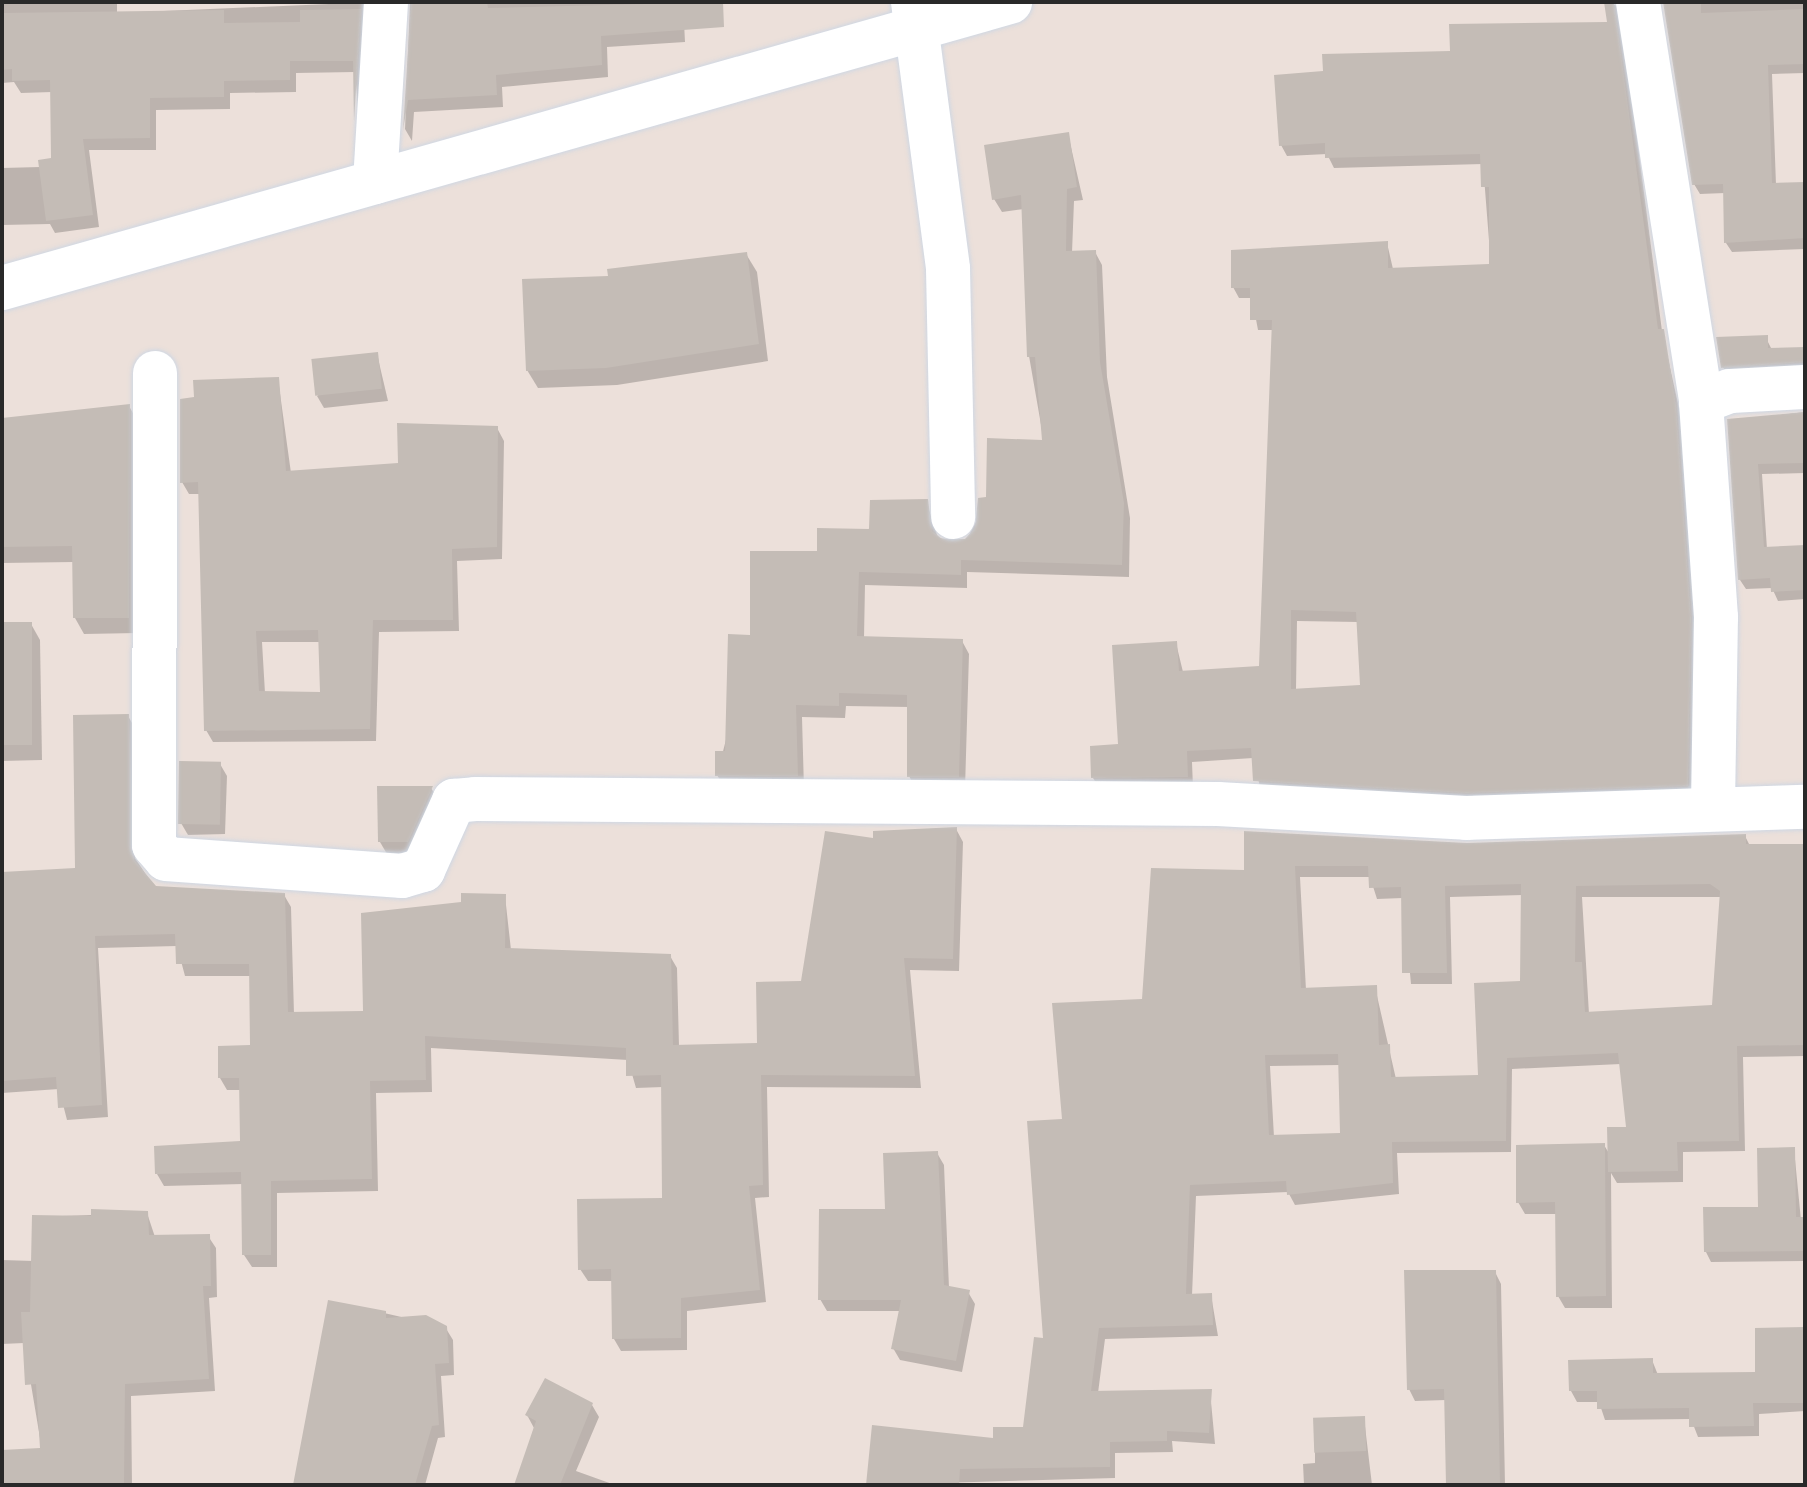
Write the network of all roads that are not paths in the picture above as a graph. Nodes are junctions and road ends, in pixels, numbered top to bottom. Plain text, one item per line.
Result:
1 (386, 2) edge
2 (1010, 2) edge
3 (1638, 2) edge
4 (915, 15) edge
5 (375, 182) junction
6 (2, 288) edge
7 (155, 373) dead end
8 (1805, 387) edge
9 (1701, 402) junction
10 (953, 517) dead end
11 (1713, 806) junction
12 (1805, 807) edge

1 - 5 street
2 - 4 street
3 - 9 street
4 - 5 street
4 - 10 street
5 - 6 street
7 - 11 street
8 - 9 street
9 - 11 street
11 - 12 street

